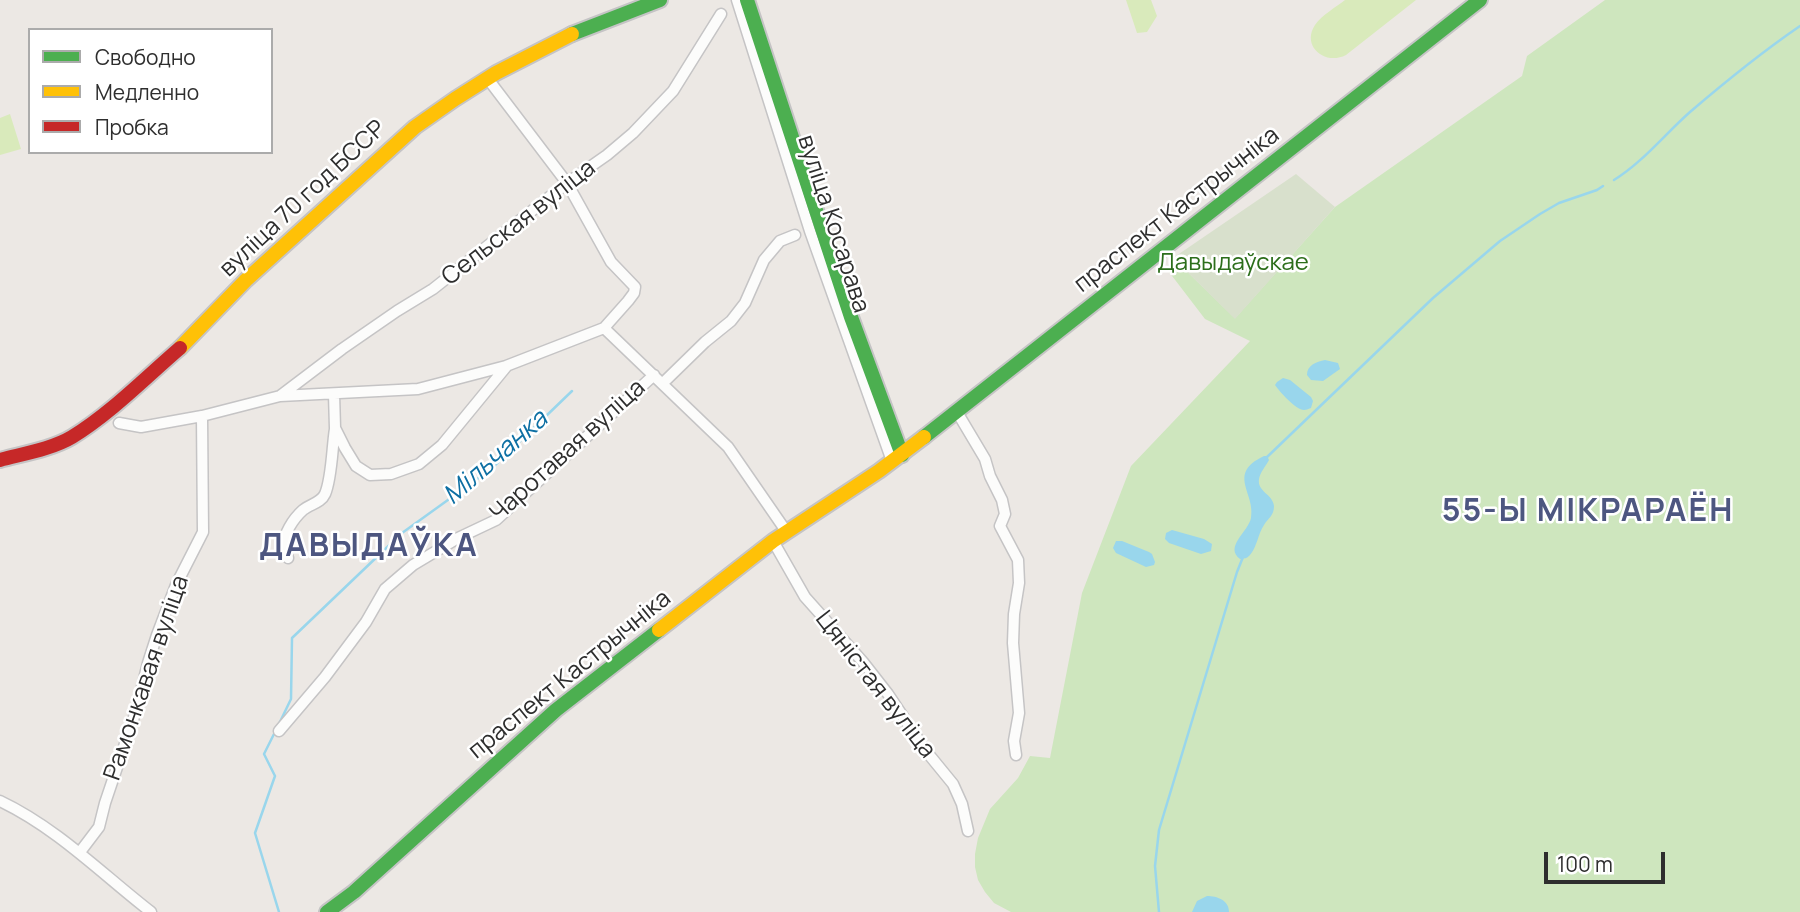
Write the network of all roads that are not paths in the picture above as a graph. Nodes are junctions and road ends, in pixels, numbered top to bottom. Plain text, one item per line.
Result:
1 (660, 0) edge
2 (737, 0) edge
3 (747, 0) edge
4 (1480, 0) edge
5 (721, 14) dead end
6 (488, 79) junction
7 (567, 183) junction
8 (795, 235) dead end
9 (604, 328) junction
10 (506, 366) junction
11 (654, 375) junction
12 (663, 383) junction
13 (334, 394) junction
14 (280, 396) junction
15 (957, 412) junction
16 (202, 415) junction
17 (119, 423) dead end
18 (335, 428) junction
19 (897, 458) junction
20 (0, 460) edge
21 (786, 531) junction
22 (773, 541) junction
23 (288, 558) dead end
24 (279, 731) dead end
25 (1016, 755) dead end
26 (0, 801) edge
27 (968, 831) dead end
28 (80, 852) junction
29 (151, 912) edge
30 (327, 912) edge

1 - 6 street, вуліца 70 год БССР
2 - 19 street, вуліца Косарава
3 - 19 street, вуліца Косарава
4 - 15 street, праспект Кастрычніка
5 - 7 street, Сельская вуліца
6 - 7 street
6 - 20 street, вуліца 70 год БССР
7 - 9 street
7 - 14 street, Сельская вуліца
8 - 12 street, Чаротавая вуліца
9 - 10 street
9 - 11 street
10 - 13 street
10 - 18 street
11 - 12 street
11 - 24 street, Чаротавая вуліца
12 - 21 street
13 - 14 street
13 - 18 street
14 - 16 street
15 - 19 street, праспект Кастрычніка
15 - 25 street
16 - 17 street
16 - 28 street, Рамонкавая вуліца
18 - 23 street
19 - 21 street, праспект Кастрычніка
21 - 22 street, праспект Кастрычніка
22 - 27 street, Цяністая вуліца
22 - 30 street, праспект Кастрычніка
26 - 28 street
28 - 29 street

